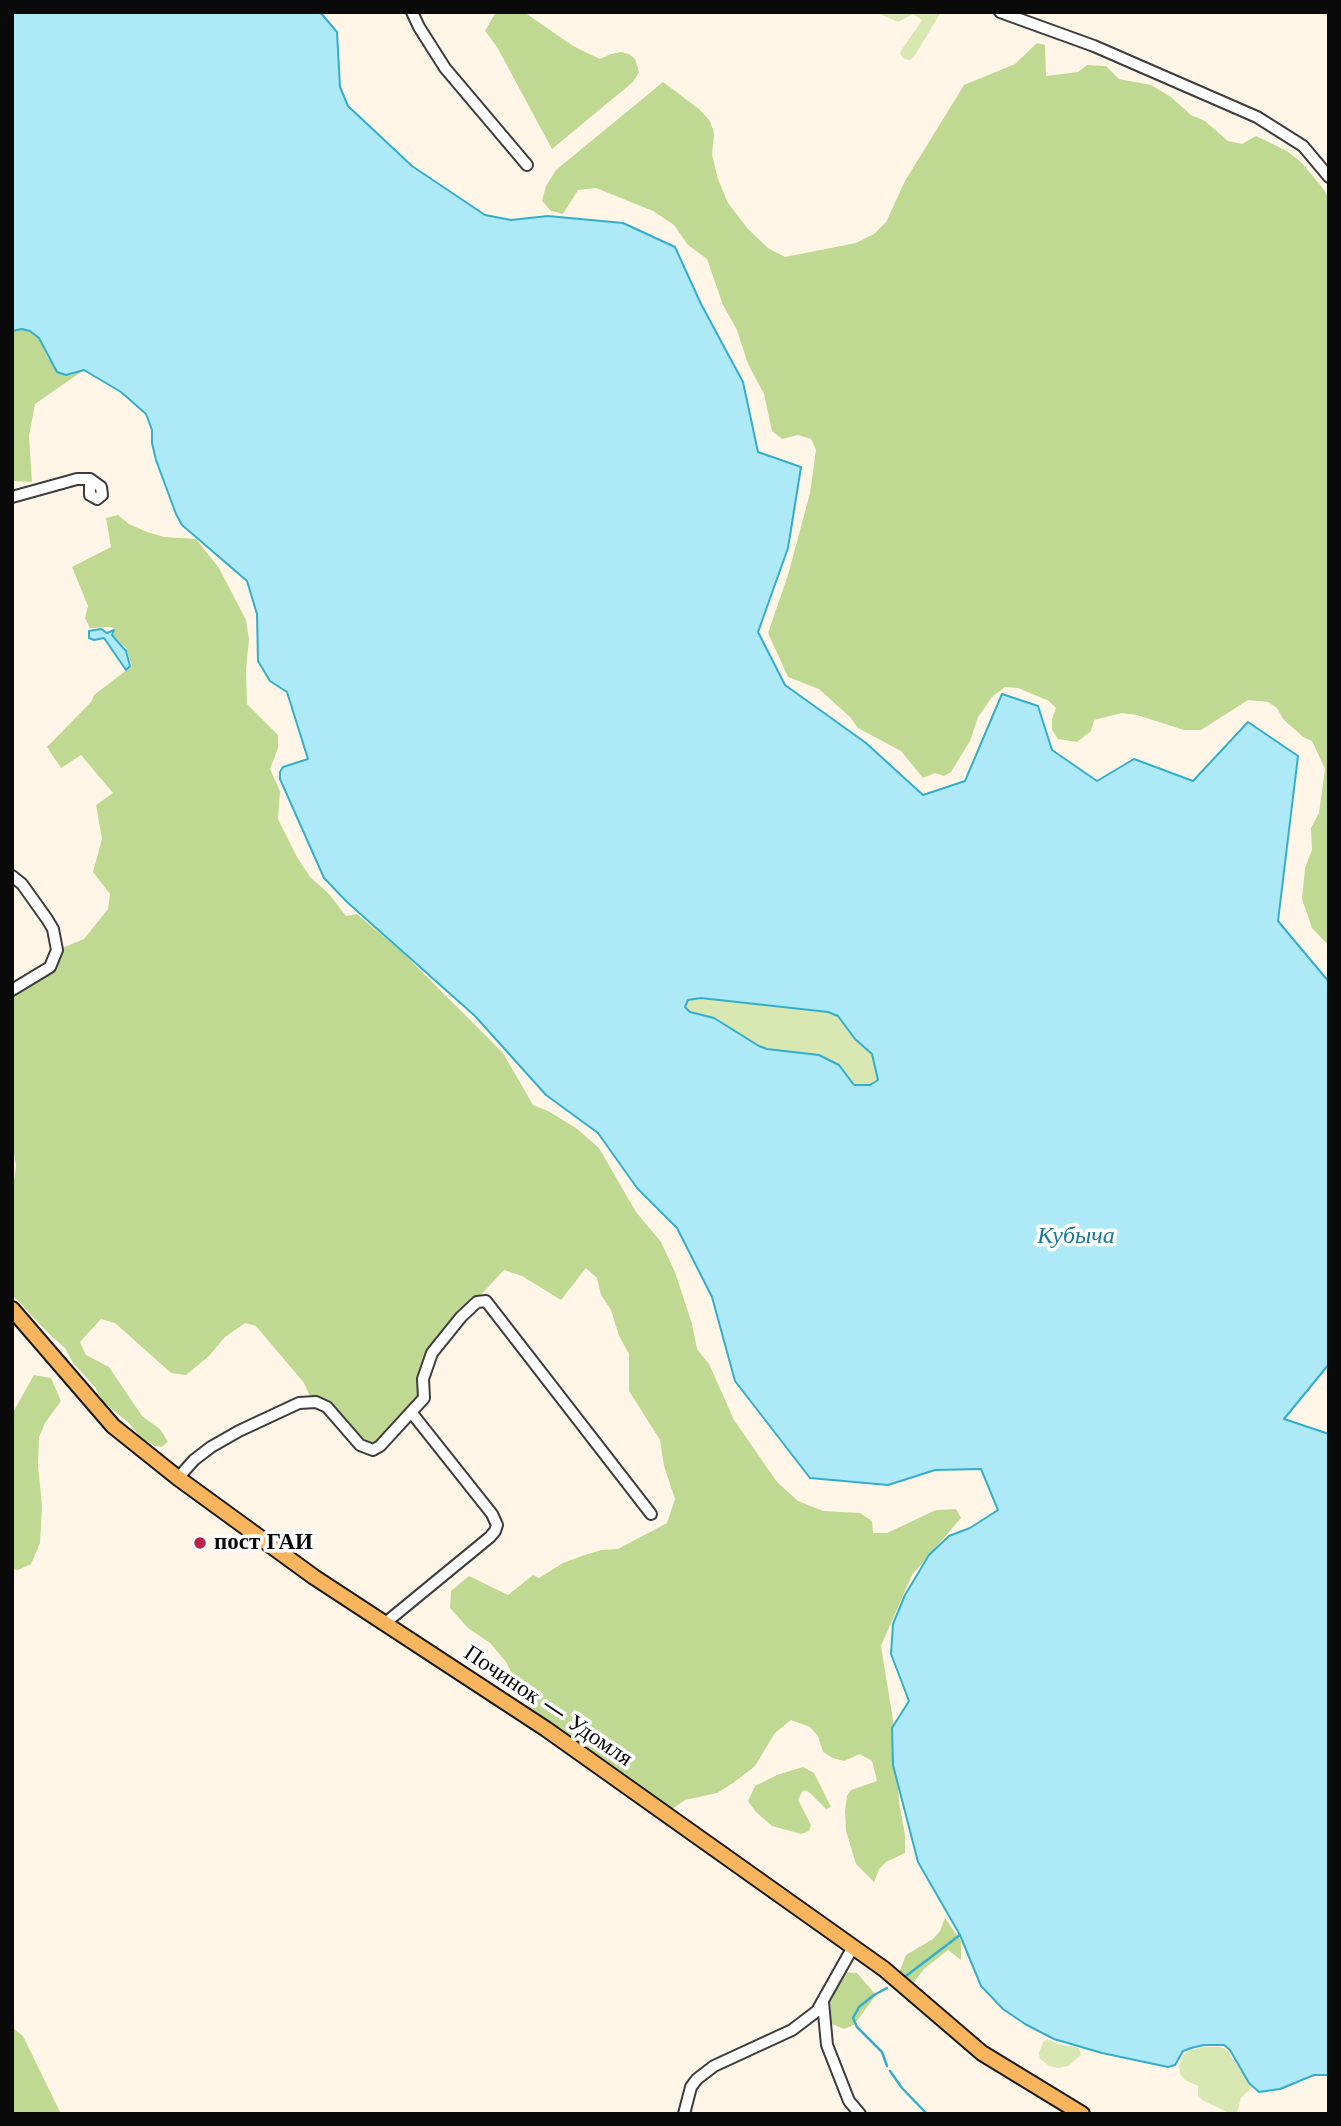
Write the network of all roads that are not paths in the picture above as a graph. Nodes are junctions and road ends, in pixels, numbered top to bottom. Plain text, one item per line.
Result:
1 (412, 12) edge
2 (1000, 12) edge
3 (527, 164) dead end
4 (1329, 177) edge
5 (90, 479) dead end
6 (12, 496) edge
7 (12, 876) edge
8 (12, 990) edge
9 (12, 1309) edge
10 (411, 1412) junction
11 (178, 1478) junction
12 (652, 1514) dead end
13 (384, 1623) junction
14 (853, 1948) junction
15 (823, 2002) junction
16 (684, 2114) edge
17 (860, 2114) edge
18 (1082, 2114) edge

1 - 3 street
2 - 4 street
5 - 6 street
7 - 8 street
9 - 11 main road, Починок — Удомля
10 - 11 street
10 - 12 street
10 - 13 street
11 - 13 main road, Починок — Удомля
13 - 14 main road, Починок — Удомля
14 - 15 street
14 - 18 main road, Починок — Удомля
15 - 16 street
15 - 17 street

